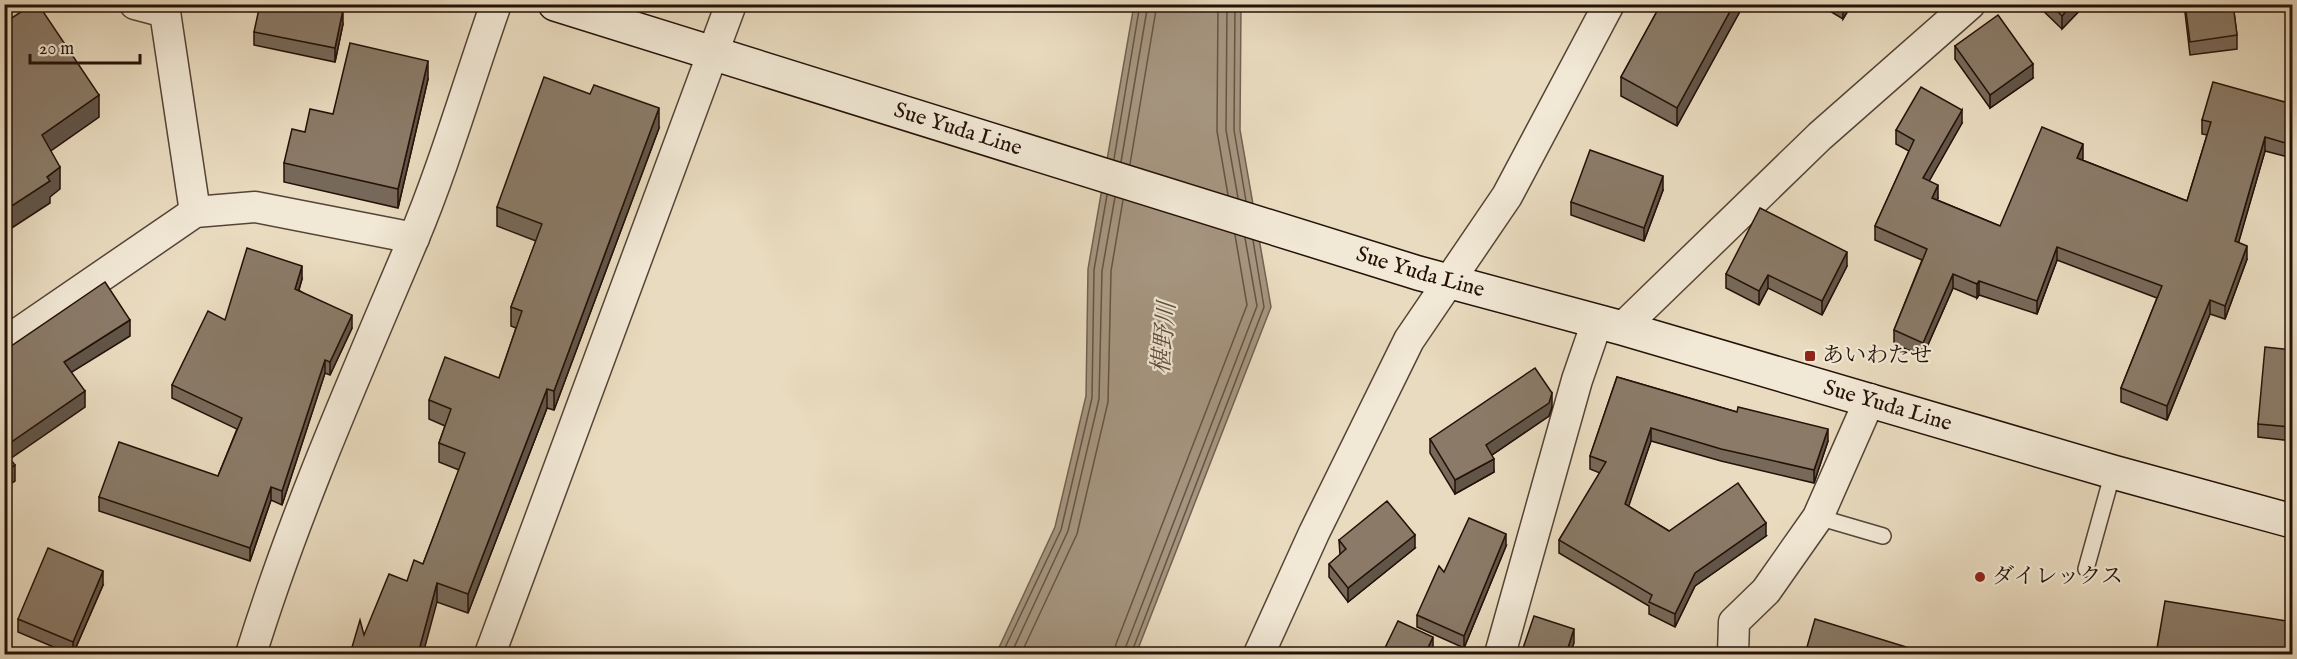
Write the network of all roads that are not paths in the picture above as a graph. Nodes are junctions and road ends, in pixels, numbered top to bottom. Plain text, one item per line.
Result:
1 (135, 4) edge
2 (496, 4) edge
3 (555, 4) edge
4 (731, 4) edge
5 (1609, 4) edge
6 (1970, 4) edge
7 (714, 53) junction
8 (195, 212) junction
9 (414, 238) junction
10 (1433, 277) junction
11 (1609, 325) junction
12 (4, 344) edge
13 (1870, 399) junction
14 (2113, 472) junction
15 (1818, 517) junction
16 (2292, 521) edge
17 (1883, 536) dead end
18 (2086, 569) dead end
19 (251, 654) edge
20 (490, 654) edge
21 (1259, 654) edge
22 (1500, 654) edge
23 (1733, 654) edge

1 - 8 street
2 - 9 street
3 - 7 main road, Sue Yuda Line
4 - 7 street
5 - 10 street
6 - 11 street
7 - 10 main road, Sue Yuda Line
7 - 20 street
8 - 9 street
8 - 12 street
9 - 19 street
10 - 11 main road, Sue Yuda Line
10 - 21 street
11 - 13 main road, Sue Yuda Line
11 - 22 street
13 - 14 main road, Sue Yuda Line
13 - 15 street
14 - 16 main road, Sue Yuda Line
14 - 18 lane
15 - 17 lane
15 - 23 street

